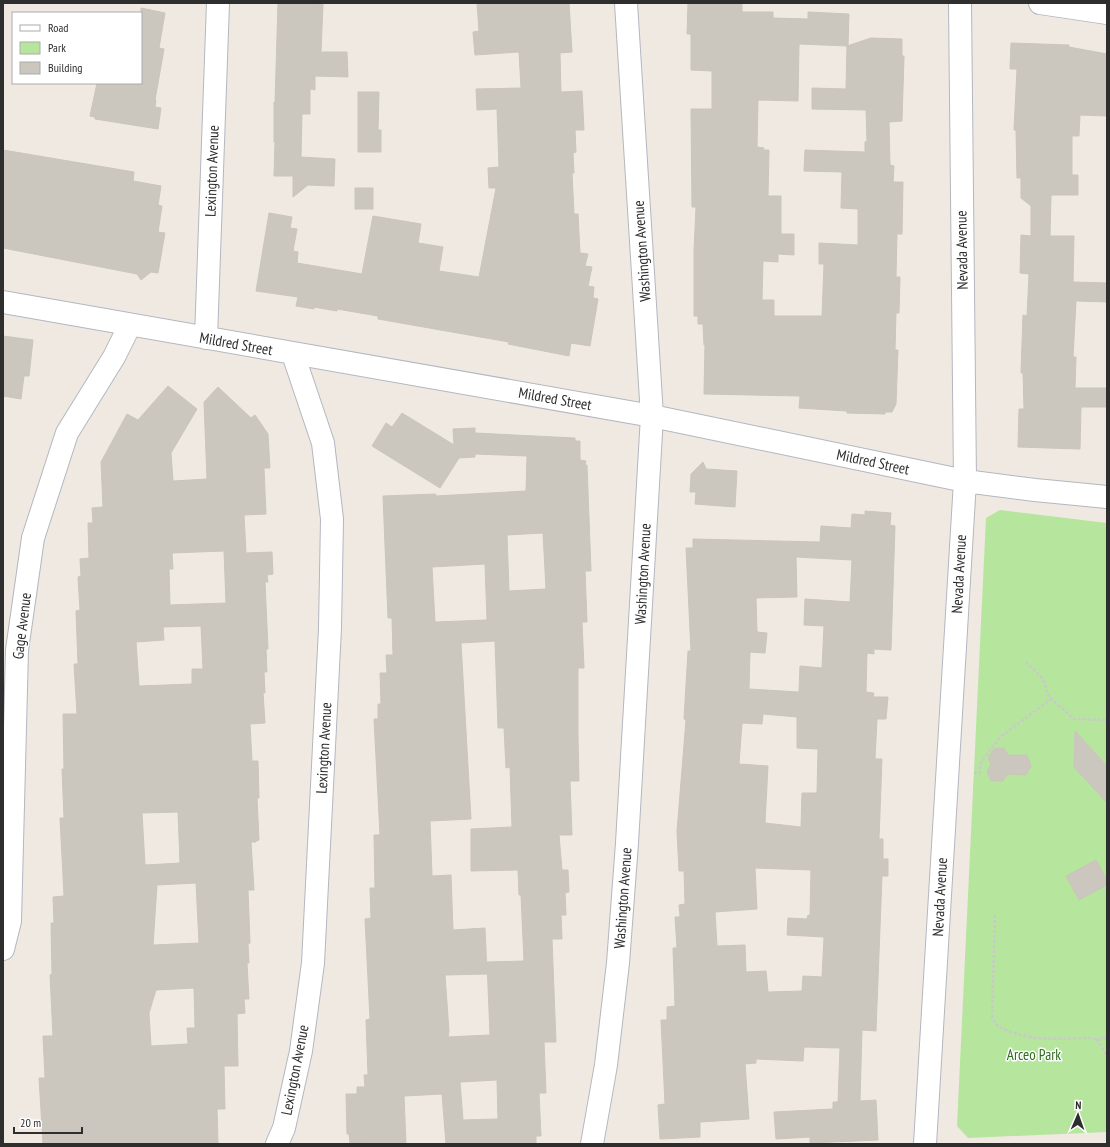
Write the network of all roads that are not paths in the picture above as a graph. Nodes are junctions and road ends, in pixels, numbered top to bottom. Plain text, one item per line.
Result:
1 (218, 3) edge
2 (626, 3) edge
3 (960, 3) edge
4 (1040, 3) edge
5 (1107, 13) edge
6 (3, 302) edge
7 (130, 325) junction
8 (206, 338) junction
9 (293, 354) junction
10 (652, 416) junction
11 (965, 481) junction
12 (1107, 497) edge
13 (3, 948) edge
14 (277, 1144) edge
15 (592, 1144) edge
16 (925, 1144) edge

1 - 8 street, Lexington Avenue
2 - 10 street, Washington Avenue
3 - 11 street, Nevada Avenue
4 - 5 street
6 - 7 street, Mildred Street
7 - 8 street, Mildred Street
7 - 13 street, Gage Avenue
8 - 9 street, Mildred Street
9 - 10 street, Mildred Street
9 - 14 street, Lexington Avenue
10 - 11 street, Mildred Street
10 - 15 street, Washington Avenue
11 - 12 street, Mildred Street
11 - 16 street, Nevada Avenue

